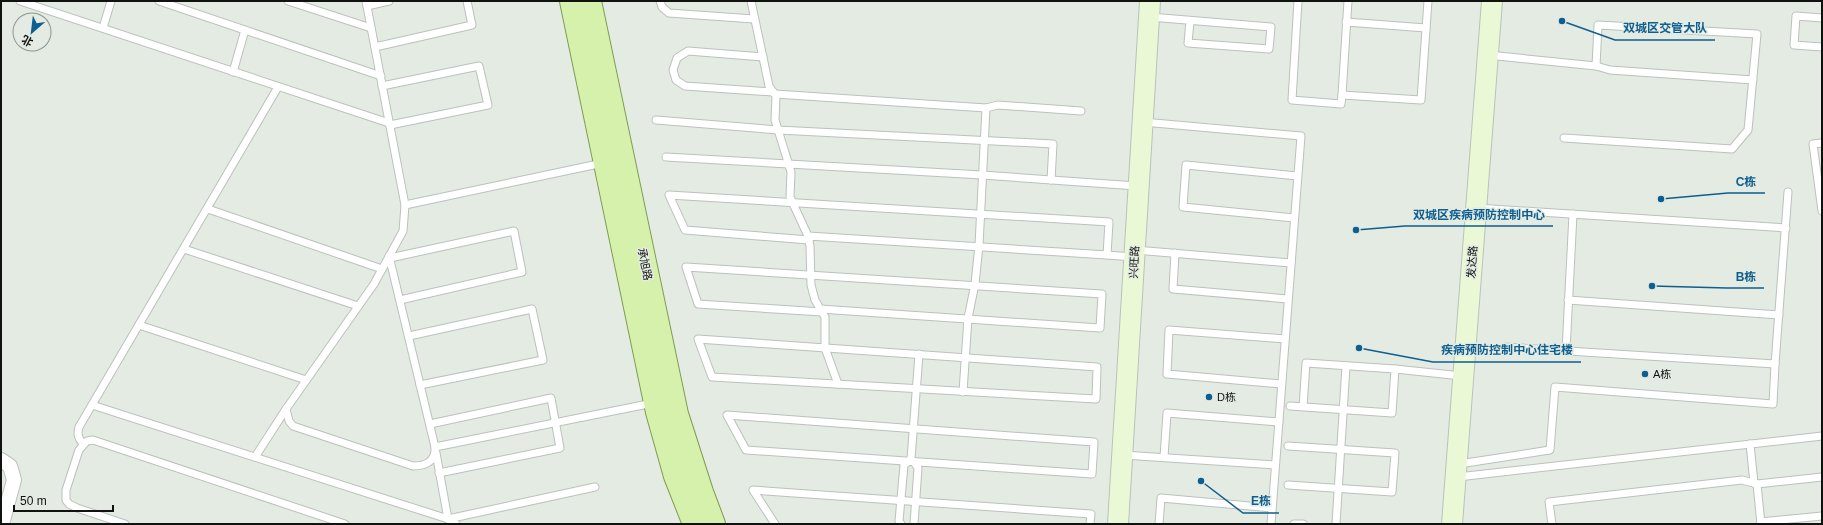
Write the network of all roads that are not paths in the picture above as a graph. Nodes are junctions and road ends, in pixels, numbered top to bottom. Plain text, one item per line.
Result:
1 (20, 1) edge
2 (111, 1) edge
3 (159, 1) edge
4 (288, 1) edge
5 (389, 1) edge
6 (467, 1) edge
7 (571, 1) edge
8 (590, 1) edge
9 (660, 1) edge
10 (751, 1) edge
11 (1298, 1) edge
12 (1348, 1) edge
13 (1428, 1) edge
14 (1492, 1) edge
15 (367, 3) edge
16 (1150, 9) edge
17 (1822, 18) edge
18 (754, 19) junction
19 (1190, 21) junction
20 (1346, 22) junction
21 (103, 28) junction
22 (371, 28) junction
23 (1426, 28) junction
24 (245, 30) junction
25 (1822, 46) edge
26 (375, 47) junction
27 (1488, 56) junction
28 (763, 58) junction
29 (1596, 66) junction
30 (233, 72) junction
31 (381, 76) junction
32 (1753, 80) junction
33 (382, 86) junction
34 (278, 87) junction
35 (774, 93) junction
36 (1342, 94) junction
37 (986, 108) junction
38 (1081, 111) dead end
39 (656, 120) dead end
40 (1143, 122) junction
41 (390, 124) junction
42 (778, 130) junction
43 (1564, 138) dead end
44 (984, 139) junction
45 (1822, 143) edge
46 (666, 157) dead end
47 (605, 163) junction
48 (788, 164) junction
49 (982, 174) junction
50 (1298, 176) junction
51 (1051, 180) junction
52 (1139, 186) junction
53 (1821, 190) edge
54 (1788, 192) dead end
55 (793, 203) junction
56 (405, 205) junction
57 (1476, 208) junction
58 (208, 209) junction
59 (1822, 211) edge
60 (980, 214) junction
61 (1573, 214) junction
62 (1294, 218) junction
63 (1786, 228) junction
64 (809, 238) junction
65 (979, 247) junction
66 (184, 249) junction
67 (1135, 254) junction
68 (1175, 254) junction
69 (1107, 255) junction
70 (390, 257) junction
71 (1290, 263) junction
72 (382, 269) junction
73 (810, 276) junction
74 (975, 286) junction
75 (1288, 299) junction
76 (400, 300) junction
77 (1568, 300) junction
78 (358, 306) junction
79 (821, 311) junction
80 (1779, 315) junction
81 (968, 319) junction
82 (139, 325) junction
83 (409, 336) junction
84 (1285, 339) junction
85 (1505, 347) dead end
86 (825, 348) junction
87 (1566, 350) junction
88 (919, 354) junction
89 (965, 358) junction
90 (1775, 364) junction
91 (1346, 366) junction
92 (1395, 370) junction
93 (1463, 376) junction
94 (306, 380) junction
95 (838, 384) junction
96 (1281, 384) junction
97 (420, 385) junction
98 (916, 388) junction
99 (963, 392) junction
100 (655, 402) junction
101 (92, 405) junction
102 (1290, 406) dead end
103 (1304, 407) junction
104 (286, 409) junction
105 (1343, 410) junction
106 (1278, 422) junction
107 (555, 423) junction
108 (430, 424) junction
109 (913, 429) junction
110 (1822, 436) edge
111 (83, 444) junction
112 (1750, 444) junction
113 (1288, 446) dead end
114 (1341, 449) junction
115 (435, 450) junction
116 (1123, 455) junction
117 (255, 457) junction
118 (1164, 457) junction
119 (1, 460) edge
120 (911, 461) junction
121 (1276, 465) junction
122 (1456, 471) junction
123 (439, 473) junction
124 (1822, 477) edge
125 (1756, 484) junction
126 (1288, 485) dead end
127 (595, 487) dead end
128 (1338, 488) junction
129 (901, 499) junction
130 (916, 500) junction
131 (1272, 508) junction
132 (1822, 516) edge
133 (448, 519) junction
134 (1761, 523) edge
135 (2, 524) edge
136 (125, 524) edge
137 (346, 524) edge
138 (456, 524) edge
139 (694, 524) edge
140 (714, 524) edge
141 (776, 524) edge
142 (901, 524) edge
143 (914, 524) edge
144 (1090, 524) edge
145 (1118, 524) edge
146 (1160, 524) edge
147 (1271, 524) edge
148 (1294, 524) edge
149 (1303, 524) edge
150 (1336, 524) edge
151 (1452, 524) edge
152 (1552, 524) edge

1 - 21 lane
2 - 21 lane
3 - 24 lane
4 - 22 lane
5 - 15 lane
6 - 26 lane
7 - 47 main road, 承旭路
8 - 140 main road, 承旭路
9 - 18 lane
10 - 18 lane
11 - 36 lane
12 - 20 lane
13 - 23 lane
14 - 27 street, 发达路
15 - 22 lane
16 - 19 lane
16 - 40 street, 兴旺路
17 - 25 lane
18 - 28 lane
19 - 19 lane
20 - 23 lane
20 - 36 lane
21 - 30 lane
22 - 26 lane
23 - 36 lane
24 - 30 lane
24 - 31 lane
26 - 31 lane
27 - 29 lane
27 - 57 street, 发达路
28 - 35 lane
28 - 35 lane
29 - 32 lane
29 - 32 lane
30 - 34 lane
31 - 33 lane
32 - 43 lane
33 - 41 lane
33 - 41 lane
34 - 41 lane
34 - 58 lane
35 - 37 lane
35 - 42 lane
37 - 38 lane
37 - 44 lane
39 - 42 lane
40 - 50 lane
40 - 52 street, 兴旺路
41 - 56 lane
42 - 44 lane
42 - 48 lane
44 - 49 lane
44 - 51 lane
45 - 53 lane
46 - 48 lane
47 - 56 lane
47 - 100 main road, 承旭路
48 - 49 lane
48 - 55 lane
49 - 51 lane
49 - 60 lane
50 - 62 lane
50 - 62 lane
51 - 52 lane
52 - 67 street, 兴旺路
53 - 59 lane
54 - 63 lane
55 - 60 lane
55 - 64 lane
55 - 64 lane
56 - 70 lane
57 - 61 lane
57 - 93 street, 发达路
58 - 66 lane
58 - 72 lane
60 - 65 lane
60 - 69 lane
61 - 63 lane
61 - 77 lane
62 - 71 lane
63 - 80 lane
64 - 65 lane
64 - 73 lane
65 - 69 lane
65 - 74 lane
66 - 78 lane
66 - 82 lane
67 - 68 lane
67 - 69 lane
67 - 116 street, 兴旺路
68 - 71 lane
68 - 75 lane
70 - 72 lane
70 - 76 lane
70 - 76 lane
71 - 75 lane
72 - 78 lane
73 - 74 lane
73 - 79 lane
73 - 79 lane
74 - 81 lane
74 - 81 lane
75 - 84 lane
76 - 83 lane
77 - 80 lane
77 - 87 lane
78 - 94 lane
79 - 81 lane
79 - 86 lane
80 - 90 lane
81 - 89 lane
82 - 94 lane
82 - 101 lane
83 - 97 lane
83 - 97 lane
84 - 96 lane
84 - 96 lane
85 - 87 lane
86 - 88 lane
86 - 95 lane
86 - 95 lane
87 - 90 lane
88 - 89 lane
88 - 98 lane
89 - 99 lane
89 - 99 lane
90 - 122 lane
91 - 92 lane
91 - 103 lane
91 - 105 lane
92 - 93 lane
92 - 105 lane
93 - 122 street, 发达路
94 - 104 lane
95 - 98 lane
96 - 106 lane
97 - 108 lane
98 - 99 lane
98 - 109 lane
100 - 107 lane
100 - 139 main road, 承旭路
101 - 111 lane
101 - 117 lane
102 - 103 lane
103 - 105 lane
104 - 115 lane
104 - 117 lane
105 - 114 lane
106 - 118 lane
106 - 121 lane
107 - 108 lane
107 - 115 lane
107 - 123 lane
108 - 115 lane
109 - 120 lane
109 - 120 lane
109 - 120 lane
110 - 112 lane
111 - 136 lane
111 - 137 lane
112 - 122 lane
112 - 125 lane
113 - 114 lane
114 - 128 lane
114 - 128 lane
115 - 123 lane
116 - 118 lane
116 - 145 street, 兴旺路
117 - 133 lane
118 - 121 lane
119 - 135 street
120 - 129 lane
120 - 130 lane
121 - 131 lane
122 - 151 street, 发达路
123 - 133 lane
124 - 125 lane
125 - 134 lane
125 - 152 lane
126 - 128 lane
127 - 133 lane
128 - 150 lane
129 - 130 lane
129 - 141 lane
129 - 142 lane
130 - 143 lane
130 - 144 lane
131 - 146 lane
131 - 147 lane
132 - 134 lane
133 - 138 lane
148 - 149 lane

